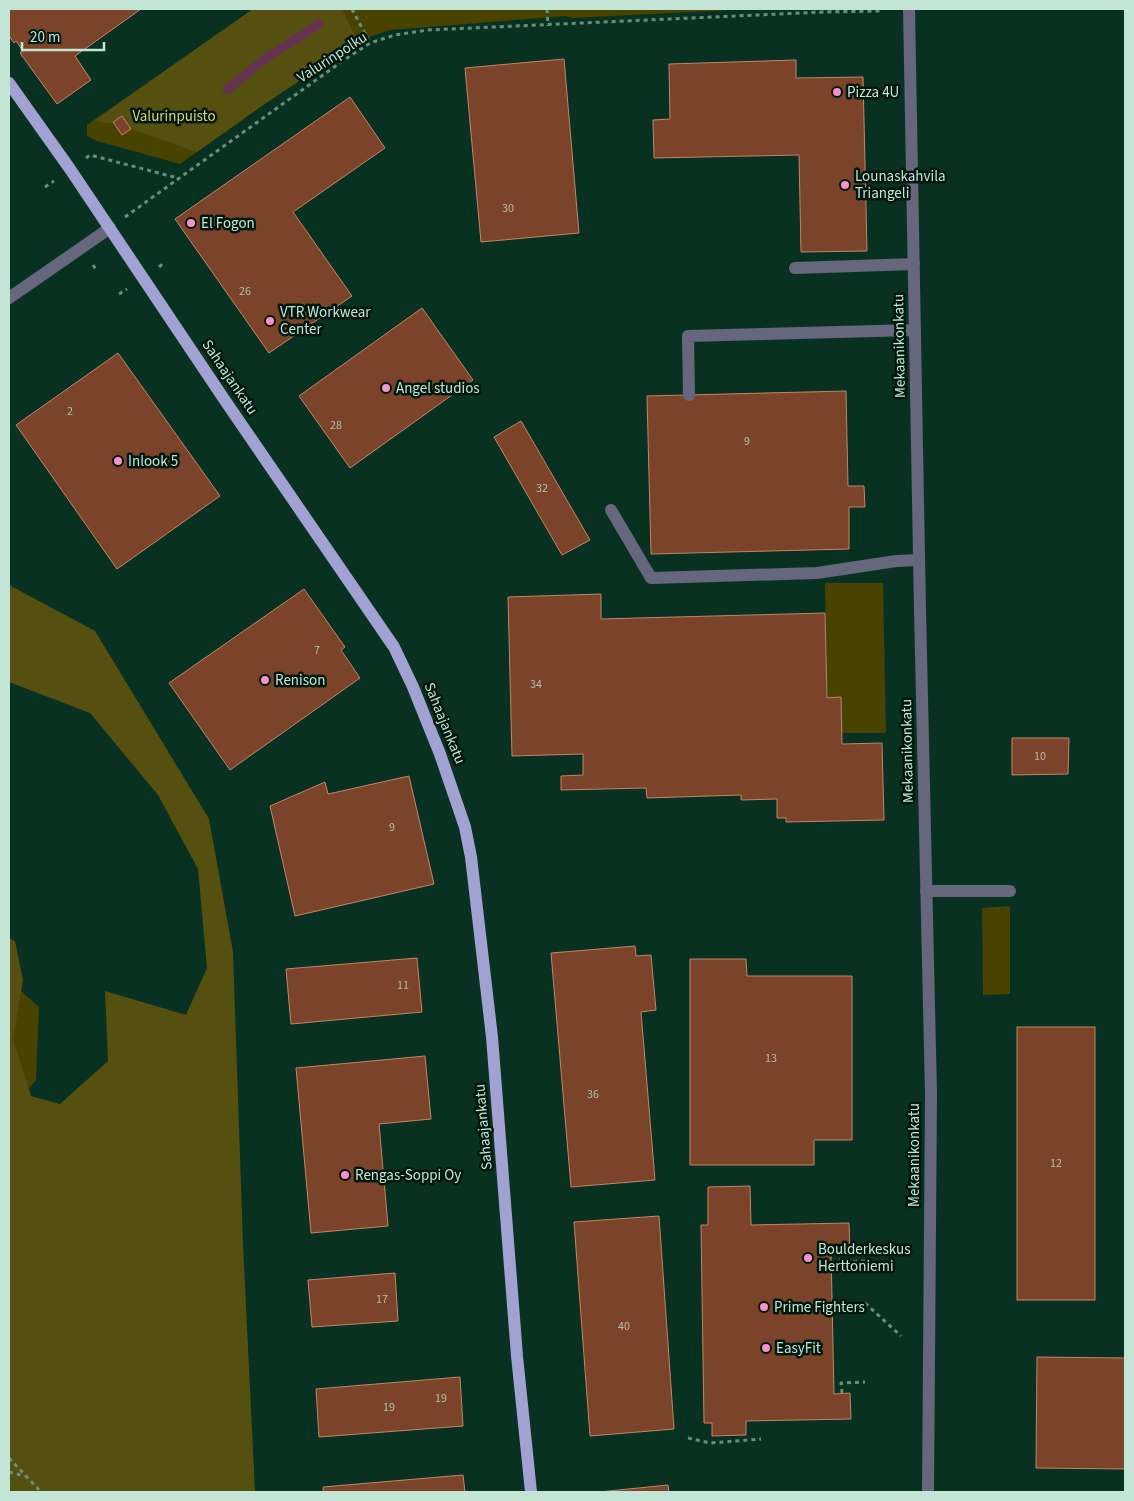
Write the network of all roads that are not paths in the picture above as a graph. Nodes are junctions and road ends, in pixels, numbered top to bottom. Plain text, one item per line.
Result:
1 (909, 9) edge
2 (9, 83) edge
3 (110, 228) junction
4 (914, 264) junction
5 (795, 268) dead end
6 (9, 298) edge
7 (915, 330) junction
8 (689, 395) dead end
9 (611, 510) dead end
10 (919, 560) junction
11 (926, 891) junction
12 (1010, 891) dead end
13 (531, 1492) edge
14 (928, 1492) edge

1 - 4 street, Mekaanikonkatu
2 - 3 main road, Sahaajankatu
3 - 6 street
3 - 13 main road, Sahaajankatu
4 - 5 street
4 - 7 street, Mekaanikonkatu
7 - 8 street
7 - 10 street, Mekaanikonkatu
9 - 10 street
10 - 11 street, Mekaanikonkatu
11 - 12 street
11 - 14 street, Mekaanikonkatu

